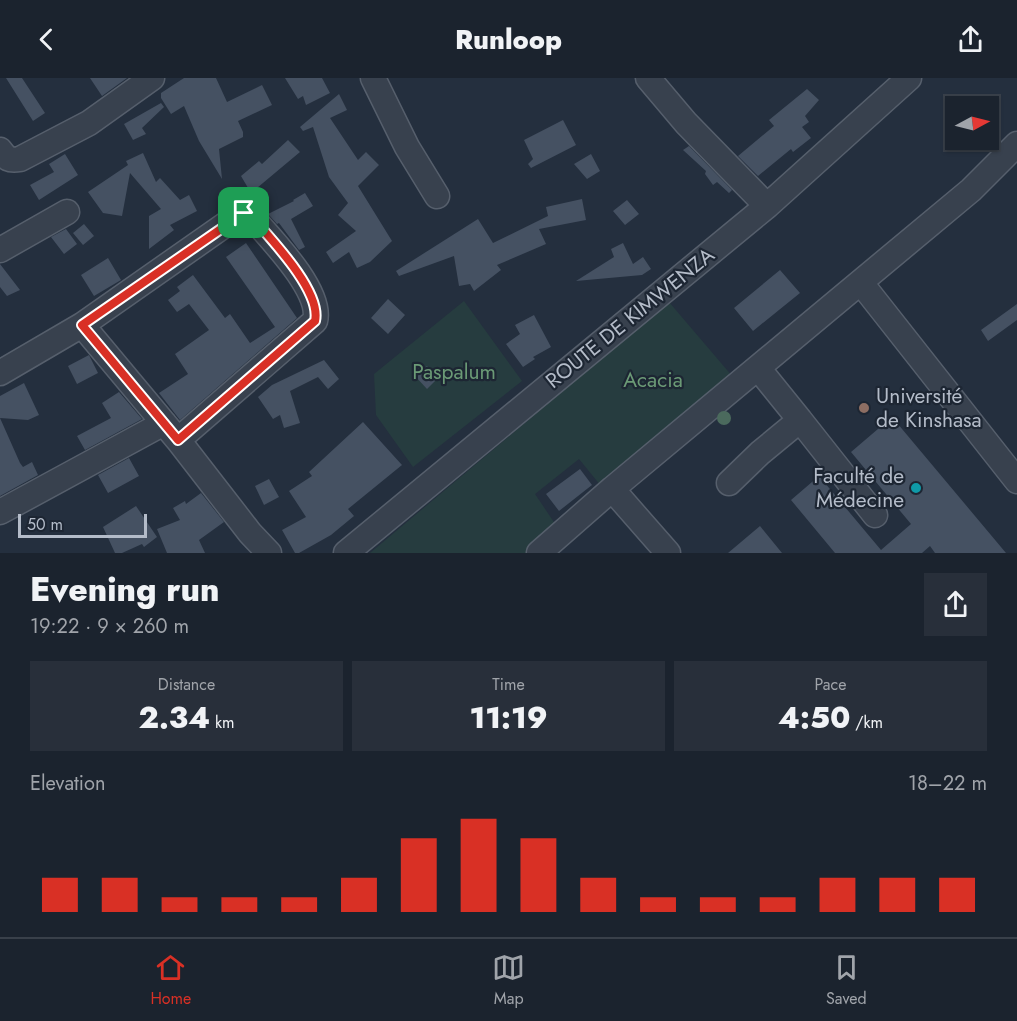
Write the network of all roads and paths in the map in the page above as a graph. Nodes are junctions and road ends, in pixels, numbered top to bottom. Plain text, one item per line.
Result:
1 (152, 78) edge
2 (373, 78) edge
3 (648, 78) edge
4 (909, 78) edge
5 (1017, 144) edge
6 (0, 150) edge
7 (436, 196) dead end
8 (767, 206) junction
9 (67, 212) dead end
10 (0, 250) edge
11 (861, 283) junction
12 (82, 325) junction
13 (758, 368) junction
14 (0, 373) edge
15 (800, 420) junction
16 (171, 431) junction
17 (1017, 481) edge
18 (729, 483) dead end
19 (612, 489) junction
20 (0, 512) edge
21 (875, 515) dead end
22 (268, 553) edge
23 (346, 553) edge
24 (539, 553) edge
25 (668, 553) edge

1 - 6 street
2 - 7 street
3 - 8 street
4 - 8 street, ROUTE DE KIMWENZA
5 - 11 street
8 - 23 street, ROUTE DE KIMWENZA
9 - 10 street
11 - 13 street
11 - 17 street
12 - 14 street
12 - 16 street
12 - 16 street
13 - 15 street
13 - 19 street
15 - 18 street
15 - 21 street
16 - 20 street
16 - 22 street
19 - 24 street
19 - 25 street

